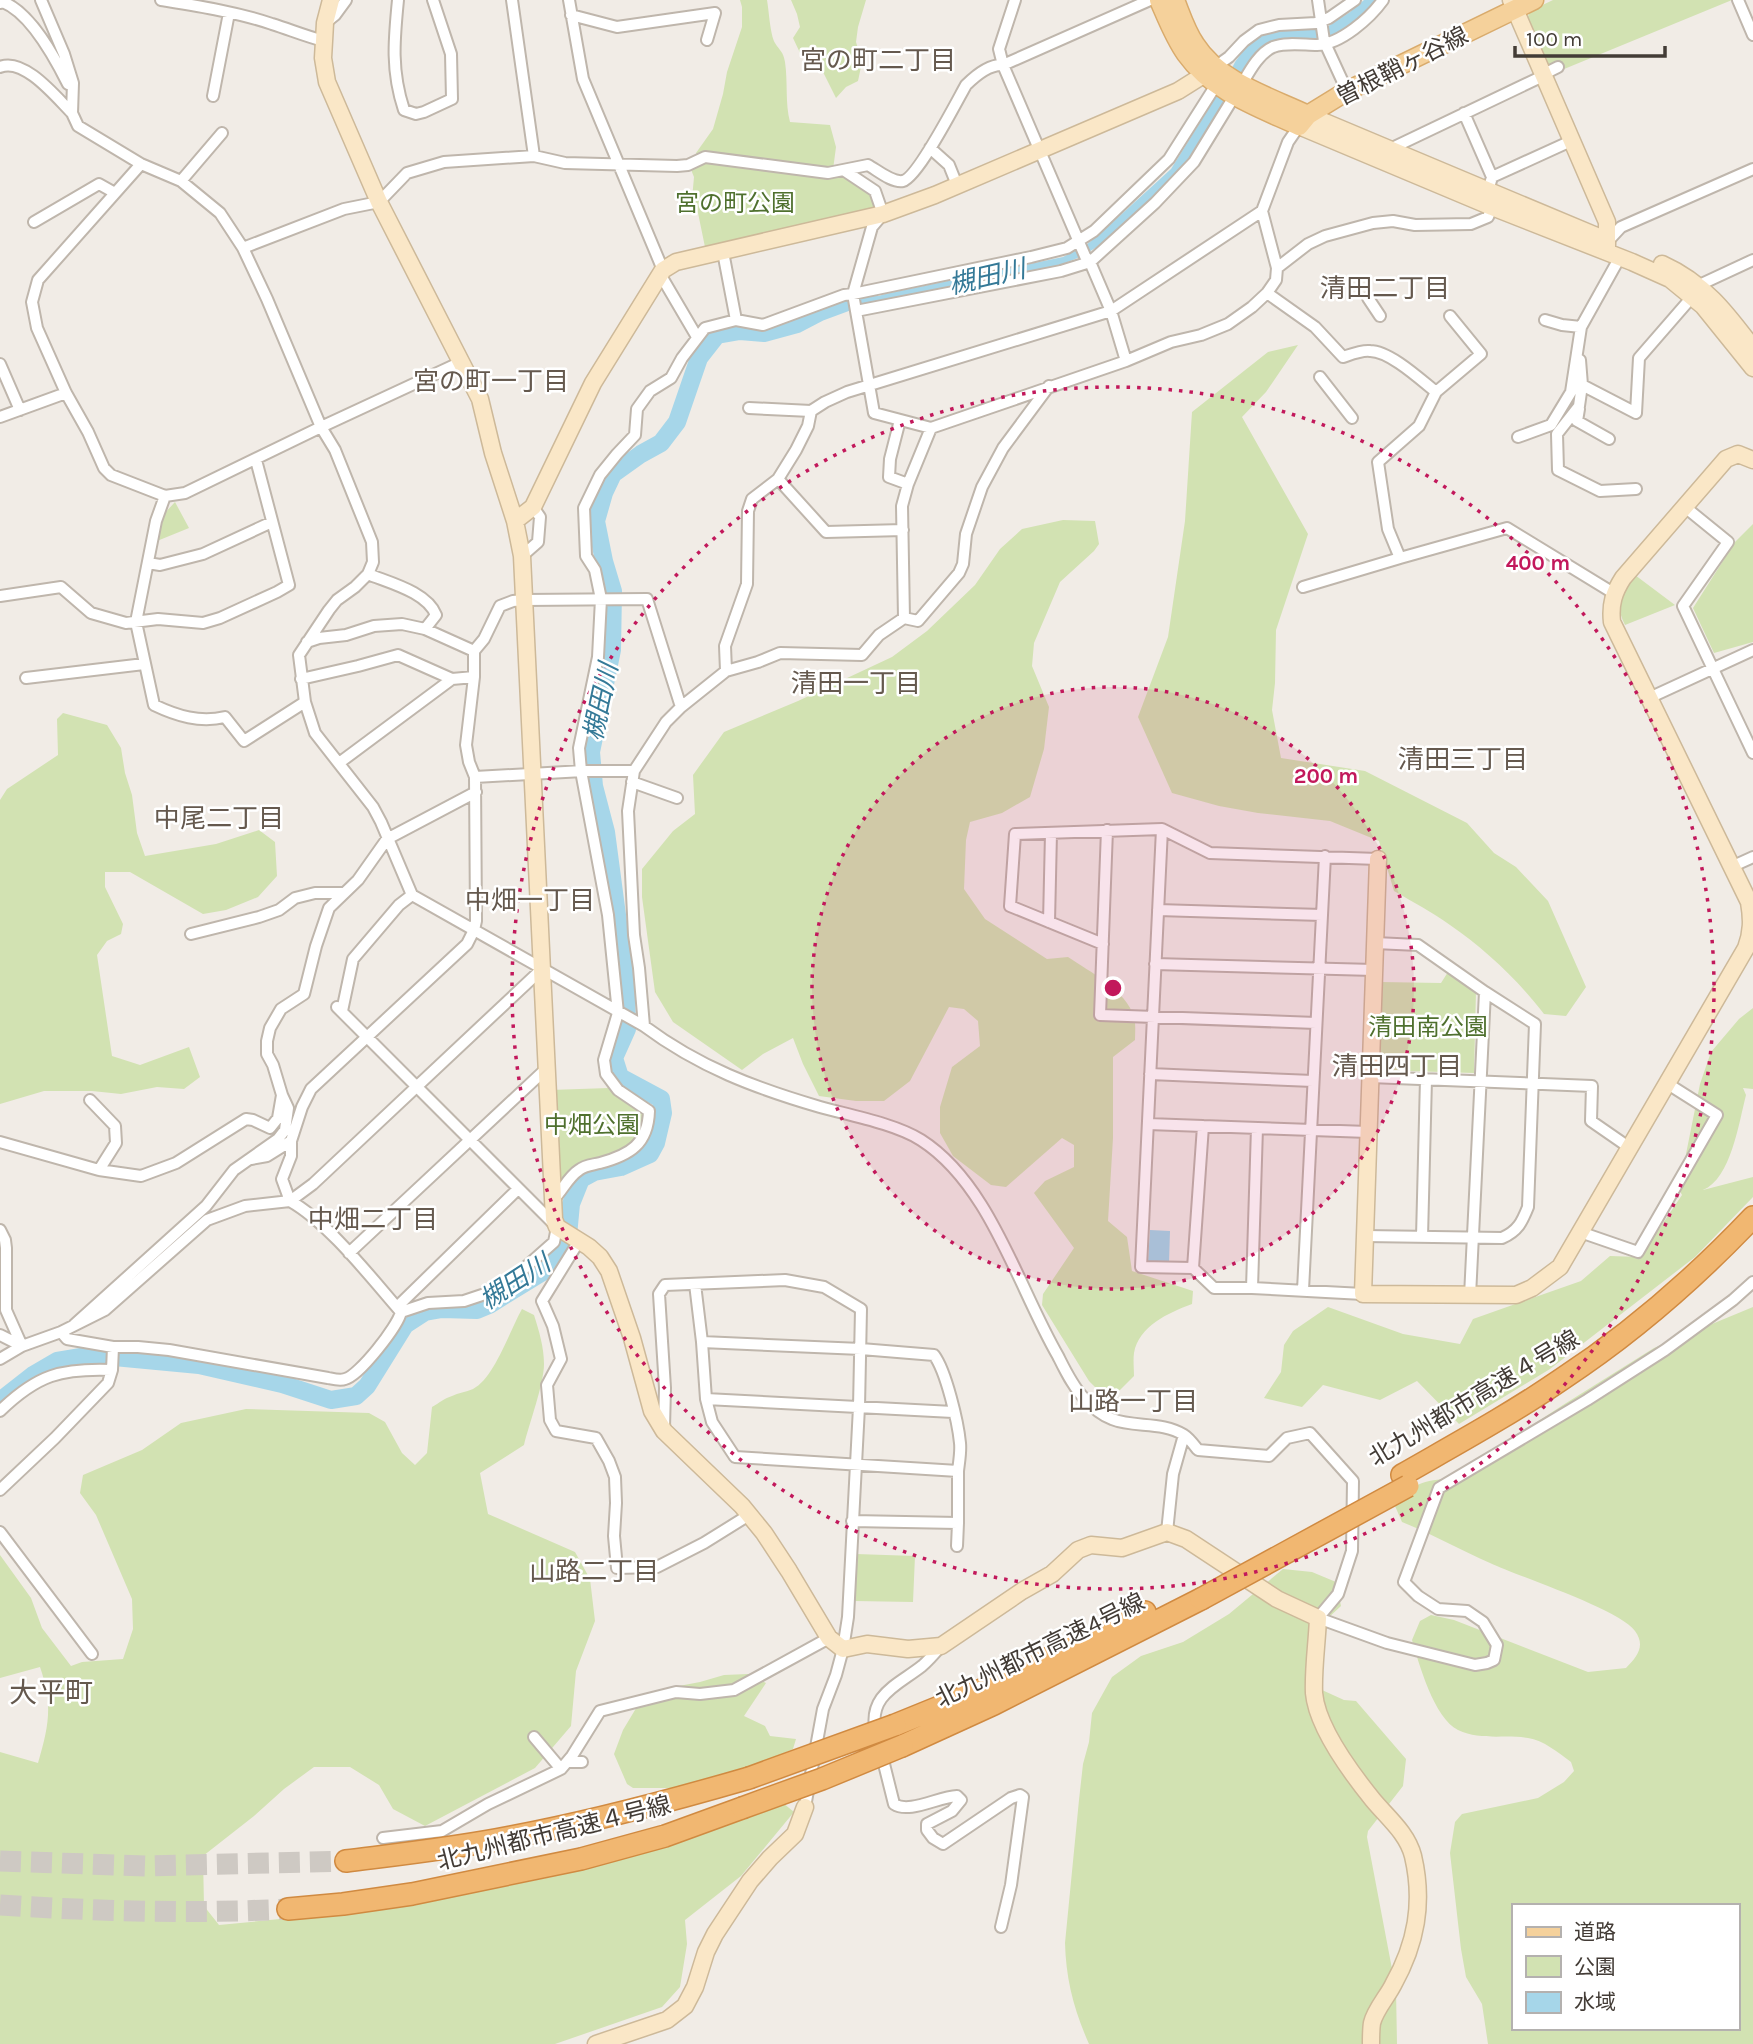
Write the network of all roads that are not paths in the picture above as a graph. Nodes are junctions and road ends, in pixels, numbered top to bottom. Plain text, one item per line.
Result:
1 (41, 0) edge
2 (161, 0) edge
3 (331, 0) edge
4 (346, 0) edge
5 (398, 0) edge
6 (433, 0) edge
7 (512, 0) edge
8 (569, 0) edge
9 (1015, 0) edge
10 (1150, 0) edge
11 (1159, 0) edge
12 (1175, 0) edge
13 (1318, 0) edge
14 (1355, 0) edge
15 (1383, 0) edge
16 (1534, 0) edge
17 (1738, 0) edge
18 (0, 3) edge
19 (1513, 5) edge
20 (229, 13) junction
21 (571, 15) junction
22 (325, 23) junction
23 (1320, 24) junction
24 (1753, 35) edge
25 (707, 40) dead end
26 (324, 41) junction
27 (1325, 43) junction
28 (1003, 65) junction
29 (0, 67) edge
30 (1550, 71) junction
31 (1226, 82) junction
32 (1347, 91) junction
33 (72, 93) junction
34 (213, 96) dead end
35 (72, 113) junction
36 (1464, 113) junction
37 (1304, 121) junction
38 (222, 133) dead end
39 (1571, 141) junction
40 (930, 148) junction
41 (1390, 149) junction
42 (1040, 150) junction
43 (534, 156) junction
44 (141, 164) junction
45 (620, 165) junction
46 (1753, 169) edge
47 (845, 171) junction
48 (181, 181) junction
49 (902, 181) junction
50 (957, 185) junction
51 (1491, 192) junction
52 (115, 193) junction
53 (379, 202) junction
54 (911, 204) junction
55 (1262, 211) junction
56 (883, 214) junction
57 (34, 222) dead end
58 (1079, 242) junction
59 (243, 248) junction
60 (1612, 250) junction
61 (723, 251) junction
62 (1088, 259) junction
63 (1753, 260) edge
64 (1277, 268) junction
65 (662, 272) junction
66 (1692, 292) junction
67 (1267, 293) junction
68 (853, 294) junction
69 (1368, 298) dead end
70 (856, 309) junction
71 (1111, 311) junction
72 (1380, 316) dead end
73 (1450, 316) dead end
74 (736, 320) junction
75 (1545, 320) dead end
76 (1581, 327) junction
77 (697, 337) junction
78 (1578, 343) junction
79 (1753, 347) edge
80 (1126, 361) junction
81 (461, 362) junction
82 (0, 364) edge
83 (1753, 368) edge
84 (1320, 377) dead end
85 (3, 380) edge
86 (869, 385) junction
87 (1582, 385) junction
88 (1049, 386) junction
89 (1436, 392) junction
90 (66, 393) junction
91 (1580, 406) junction
92 (749, 408) dead end
93 (20, 410) junction
94 (811, 411) junction
95 (0, 417) edge
96 (1352, 418) dead end
97 (900, 419) junction
98 (321, 427) junction
99 (931, 428) junction
100 (1518, 437) dead end
101 (1609, 439) dead end
102 (256, 460) junction
103 (1753, 460) edge
104 (778, 479) junction
105 (908, 484) junction
106 (1636, 489) dead end
107 (165, 496) junction
108 (533, 507) junction
109 (1685, 507) junction
110 (515, 521) junction
111 (272, 522) junction
112 (903, 530) junction
113 (522, 556) junction
114 (1399, 558) junction
115 (148, 563) junction
116 (368, 574) junction
117 (1303, 587) dead end
118 (1615, 594) junction
119 (0, 596) edge
120 (609, 599) junction
121 (524, 600) junction
122 (904, 618) junction
123 (136, 622) junction
124 (425, 629) junction
125 (306, 642) junction
126 (1753, 650) edge
127 (474, 651) junction
128 (144, 664) junction
129 (1712, 669) junction
130 (726, 671) junction
131 (474, 677) junction
132 (26, 678) dead end
133 (301, 679) junction
134 (452, 679) junction
135 (1649, 698) junction
136 (305, 702) junction
137 (681, 707) junction
138 (1753, 753) edge
139 (339, 763) junction
140 (582, 771) junction
141 (532, 774) junction
142 (475, 777) junction
143 (633, 777) junction
144 (475, 792) junction
145 (677, 798) dead end
146 (1162, 829) junction
147 (1107, 830) junction
148 (1051, 833) junction
149 (387, 839) junction
150 (1325, 856) junction
151 (1753, 857) edge
152 (1378, 859) joint
153 (1731, 867) junction
154 (343, 893) junction
155 (412, 895) junction
156 (1158, 910) junction
157 (1322, 915) junction
158 (1049, 922) junction
159 (474, 930) junction
160 (191, 934) dead end
161 (1375, 943) junction
162 (1103, 944) junction
163 (1155, 964) junction
164 (542, 969) junction
165 (1319, 969) junction
166 (1374, 970) junction
167 (1485, 992) junction
168 (618, 1013) junction
169 (1153, 1017) junction
170 (639, 1023) junction
171 (1316, 1023) junction
172 (367, 1036) junction
173 (546, 1069) junction
174 (1150, 1074) junction
175 (1370, 1077) junction
176 (1426, 1079) junction
177 (1313, 1081) junction
178 (1480, 1081) junction
179 (1533, 1083) junction
180 (1668, 1084) junction
181 (416, 1086) junction
182 (282, 1095) junction
183 (90, 1100) dead end
184 (1148, 1124) junction
185 (1203, 1126) junction
186 (1257, 1128) junction
187 (1311, 1130) junction
188 (1368, 1132) junction
189 (470, 1140) junction
190 (291, 1141) junction
191 (0, 1142) edge
192 (1630, 1148) junction
193 (251, 1159) junction
194 (99, 1170) junction
195 (518, 1189) junction
196 (553, 1200) junction
197 (290, 1201) junction
198 (1753, 1217) edge
199 (0, 1230) edge
200 (1580, 1232) junction
201 (568, 1234) junction
202 (1753, 1235) edge
203 (1365, 1236) junction
204 (1422, 1237) junction
205 (1473, 1238) junction
206 (349, 1253) junction
207 (1193, 1268) junction
208 (1753, 1282) edge
209 (695, 1284) junction
210 (1252, 1288) junction
211 (1303, 1290) junction
212 (1363, 1294) junction
213 (1471, 1296) junction
214 (399, 1310) junction
215 (74, 1325) junction
216 (61, 1332) junction
217 (0, 1335) edge
218 (702, 1342) junction
219 (22, 1346) junction
220 (113, 1347) junction
221 (861, 1349) junction
222 (0, 1359) edge
223 (112, 1369) junction
224 (706, 1399) junction
225 (859, 1407) junction
226 (0, 1411) edge
227 (953, 1412) junction
228 (664, 1431) junction
229 (1184, 1435) junction
230 (855, 1465) junction
231 (958, 1471) junction
232 (1405, 1480) junction
233 (0, 1490) edge
234 (749, 1515) junction
235 (852, 1521) junction
236 (958, 1523) junction
237 (0, 1532) edge
238 (1167, 1532) junction
239 (957, 1546) dead end
240 (1198, 1592) joint
241 (1318, 1618) junction
242 (829, 1638) junction
243 (941, 1646) junction
244 (843, 1649) junction
245 (92, 1654) dead end
246 (899, 1736) junction
247 (534, 1737) dead end
248 (582, 1762) dead end
249 (564, 1766) junction
250 (805, 1807) joint
251 (383, 1838) dead end
252 (346, 1861) tunnel mouth
253 (288, 1909) tunnel mouth
254 (1002, 1927) dead end
255 (596, 2044) edge
256 (1371, 2044) edge

1 - 33 street
2 - 20 street
3 - 22 street
4 - 22 street
5 - 6 street
7 - 43 street
8 - 21 street
9 - 28 street
10 - 28 street
11 - 31 main road
12 - 31 main road
13 - 23 street
14 - 23 street
15 - 27 street
16 - 19 main road, 曽根鞘ヶ谷線
17 - 24 street
18 - 33 street
19 - 30 street
19 - 32 main road, 曽根鞘ヶ谷線
20 - 26 street
20 - 34 street
21 - 25 street
21 - 45 street
22 - 26 street
23 - 27 street
23 - 31 street
26 - 53 street
27 - 31 street
27 - 32 street
28 - 40 street
28 - 42 street
29 - 35 street
30 - 36 street
30 - 39 street
31 - 37 main road
31 - 42 street
31 - 58 street
31 - 62 street
32 - 37 main road, 曽根鞘ヶ谷線
33 - 35 street
35 - 44 street
36 - 41 street
36 - 51 street
37 - 41 street
37 - 51 street
37 - 55 street
38 - 48 street
39 - 51 street
39 - 60 street
40 - 49 street
40 - 50 street
41 - 51 street
42 - 50 street
42 - 58 street
43 - 45 street
43 - 53 street
44 - 48 street
44 - 52 street
45 - 47 street
45 - 65 street
46 - 60 street
47 - 49 street
47 - 56 street
48 - 59 street
49 - 54 street
50 - 54 street
51 - 60 street
51 - 64 street
52 - 57 street
52 - 90 street
53 - 59 street
53 - 81 street
54 - 56 street
55 - 64 street
55 - 71 street
56 - 61 street
56 - 68 street
58 - 62 street
58 - 68 street
59 - 98 street
60 - 66 street
60 - 76 street
61 - 65 street
61 - 74 street
62 - 70 street
62 - 71 street
63 - 66 street
64 - 67 street
65 - 77 street
65 - 108 street
66 - 79 street
66 - 83 street
66 - 87 street
67 - 80 street
67 - 89 street
68 - 70 street
68 - 74 street
69 - 72 street
70 - 86 street
71 - 80 street
71 - 86 street
73 - 89 street
74 - 77 street
75 - 76 street
76 - 78 street
77 - 120 street
78 - 87 street
78 - 100 street
80 - 88 street
81 - 98 street
81 - 110 street
82 - 85 street
84 - 96 street
85 - 93 street
86 - 94 street
86 - 97 street
87 - 91 street
88 - 99 street
88 - 122 street
89 - 114 street
90 - 93 street
90 - 107 street
91 - 101 street
91 - 106 street
92 - 94 street
93 - 95 street
94 - 104 street
97 - 99 street
97 - 105 street
98 - 102 street
98 - 116 street
99 - 105 street
102 - 107 street
102 - 111 street
103 - 109 street
104 - 112 street
104 - 130 street
105 - 112 street
107 - 115 street
108 - 110 street
108 - 113 street
109 - 118 street
109 - 129 street
110 - 113 street
111 - 115 street
111 - 123 street
112 - 122 street
113 - 121 street
114 - 117 street
114 - 118 street
115 - 123 street
116 - 124 street
116 - 125 street
118 - 135 street
119 - 123 street
120 - 121 street
120 - 137 street
120 - 140 street
121 - 127 street
121 - 141 street
122 - 130 street
123 - 128 street
124 - 125 street
124 - 127 street
125 - 133 street
126 - 129 street
127 - 131 street
128 - 132 street
128 - 136 street
129 - 135 street
129 - 138 street
130 - 137 street
131 - 134 street
131 - 142 street
133 - 134 street
133 - 136 street
134 - 139 street
135 - 153 street
136 - 139 street
137 - 143 street
139 - 149 street
140 - 141 street
140 - 143 street
140 - 168 street
141 - 142 street
141 - 164 street
142 - 144 street
143 - 145 street
143 - 170 street
144 - 149 street
144 - 159 street
146 - 147 street
146 - 150 street
146 - 156 street
147 - 148 street
147 - 162 street
148 - 158 street
148 - 158 street
149 - 154 street
149 - 155 street
150 - 152 street
150 - 157 street
151 - 153 street
152 - 161 street
153 - 180 street
154 - 160 street
154 - 182 street
155 - 159 street
155 - 172 street
156 - 157 street
156 - 163 street
157 - 165 street
158 - 162 street
159 - 164 street
159 - 172 street
161 - 166 street
161 - 167 street
162 - 169 street
163 - 165 street
163 - 169 street
164 - 168 street
164 - 173 street
164 - 181 street
165 - 166 street
165 - 171 street
166 - 175 street
167 - 178 street
167 - 179 street
168 - 170 street
168 - 196 street
169 - 171 street
169 - 174 street
170 - 229 street
171 - 177 street
172 - 181 street
172 - 190 street
173 - 189 street
173 - 196 street
174 - 177 street
174 - 184 street
175 - 176 street
175 - 188 street
176 - 178 street
176 - 204 street
177 - 187 street
178 - 179 street
178 - 205 street
179 - 192 street
179 - 205 street
180 - 192 street
180 - 200 street
181 - 189 street
181 - 197 street
182 - 193 street
182 - 194 street
183 - 194 street
184 - 185 street
184 - 207 street
185 - 186 street
185 - 207 street
186 - 187 street
186 - 210 street
187 - 188 street
187 - 211 street
188 - 203 street
189 - 195 street
189 - 206 street
190 - 193 street
190 - 197 street
191 - 194 street
192 - 200 street
193 - 215 street
195 - 201 street
195 - 214 street
196 - 201 street
197 - 206 street
197 - 215 street
198 - 232 highway, 北九州都市高速４号線
199 - 219 street
200 - 213 street
201 - 214 street
201 - 228 street
201 - 234 street
202 - 232 highway, 北九州都市高速４号線
203 - 204 street
203 - 212 street
204 - 205 street
205 - 213 street
206 - 214 street
207 - 210 street
208 - 241 street
209 - 218 street
209 - 221 street
209 - 228 street
210 - 211 street
211 - 212 street
212 - 213 street
214 - 220 street
215 - 216 street
216 - 219 street
216 - 220 street
217 - 219 street
218 - 221 street
218 - 224 street
219 - 222 street
220 - 223 street
221 - 225 street
221 - 227 street
223 - 226 street
223 - 233 street
224 - 225 street
224 - 230 street
225 - 227 street
225 - 230 street
227 - 231 street
228 - 234 street
229 - 238 street
229 - 241 street
230 - 231 street
230 - 235 street
231 - 236 street
232 - 240 highway, 北九州都市高速４号線, bridge
234 - 242 street
235 - 236 street
235 - 244 street
236 - 239 street
237 - 245 street
238 - 241 street
238 - 243 street
240 - 246 highway, 北九州都市高速4号線
241 - 256 street
242 - 244 street
242 - 249 street
243 - 244 street
243 - 254 street
244 - 250 street
246 - 252 highway, 北九州都市高速４号線, bridge
246 - 253 highway, 北九州都市高速４号線, bridge
247 - 249 street
248 - 249 street
249 - 251 street
250 - 255 street

